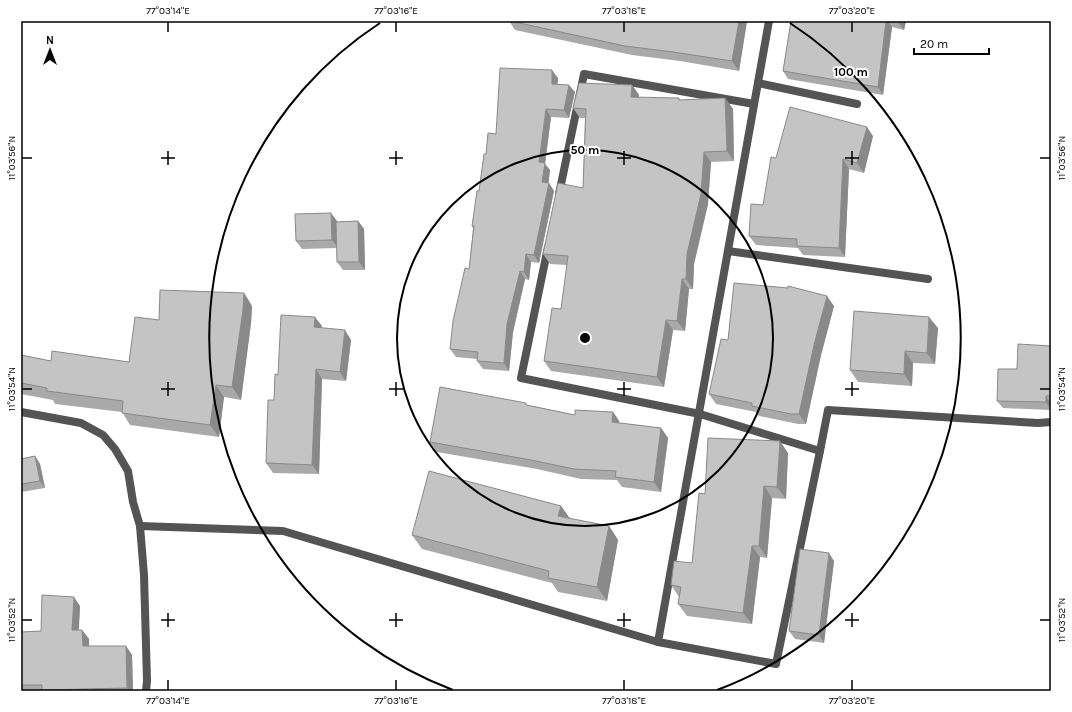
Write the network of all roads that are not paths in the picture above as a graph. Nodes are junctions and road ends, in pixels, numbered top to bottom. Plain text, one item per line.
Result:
1 (769, 21) edge
2 (758, 83) junction
3 (754, 104) junction
4 (857, 104) dead end
5 (558, 199) edge
6 (550, 238) edge
7 (728, 251) junction
8 (928, 279) dead end
9 (21, 412) edge
10 (700, 414) junction
11 (1051, 422) edge
12 (820, 451) junction
13 (140, 526) junction
14 (658, 642) junction
15 (146, 691) edge

1 - 2 street
2 - 3 street
2 - 4 street
3 - 5 street
3 - 7 street
6 - 10 street
7 - 8 street
7 - 10 street
9 - 13 street
10 - 12 street
10 - 14 street
11 - 12 street
12 - 14 street
13 - 14 street
13 - 15 street

